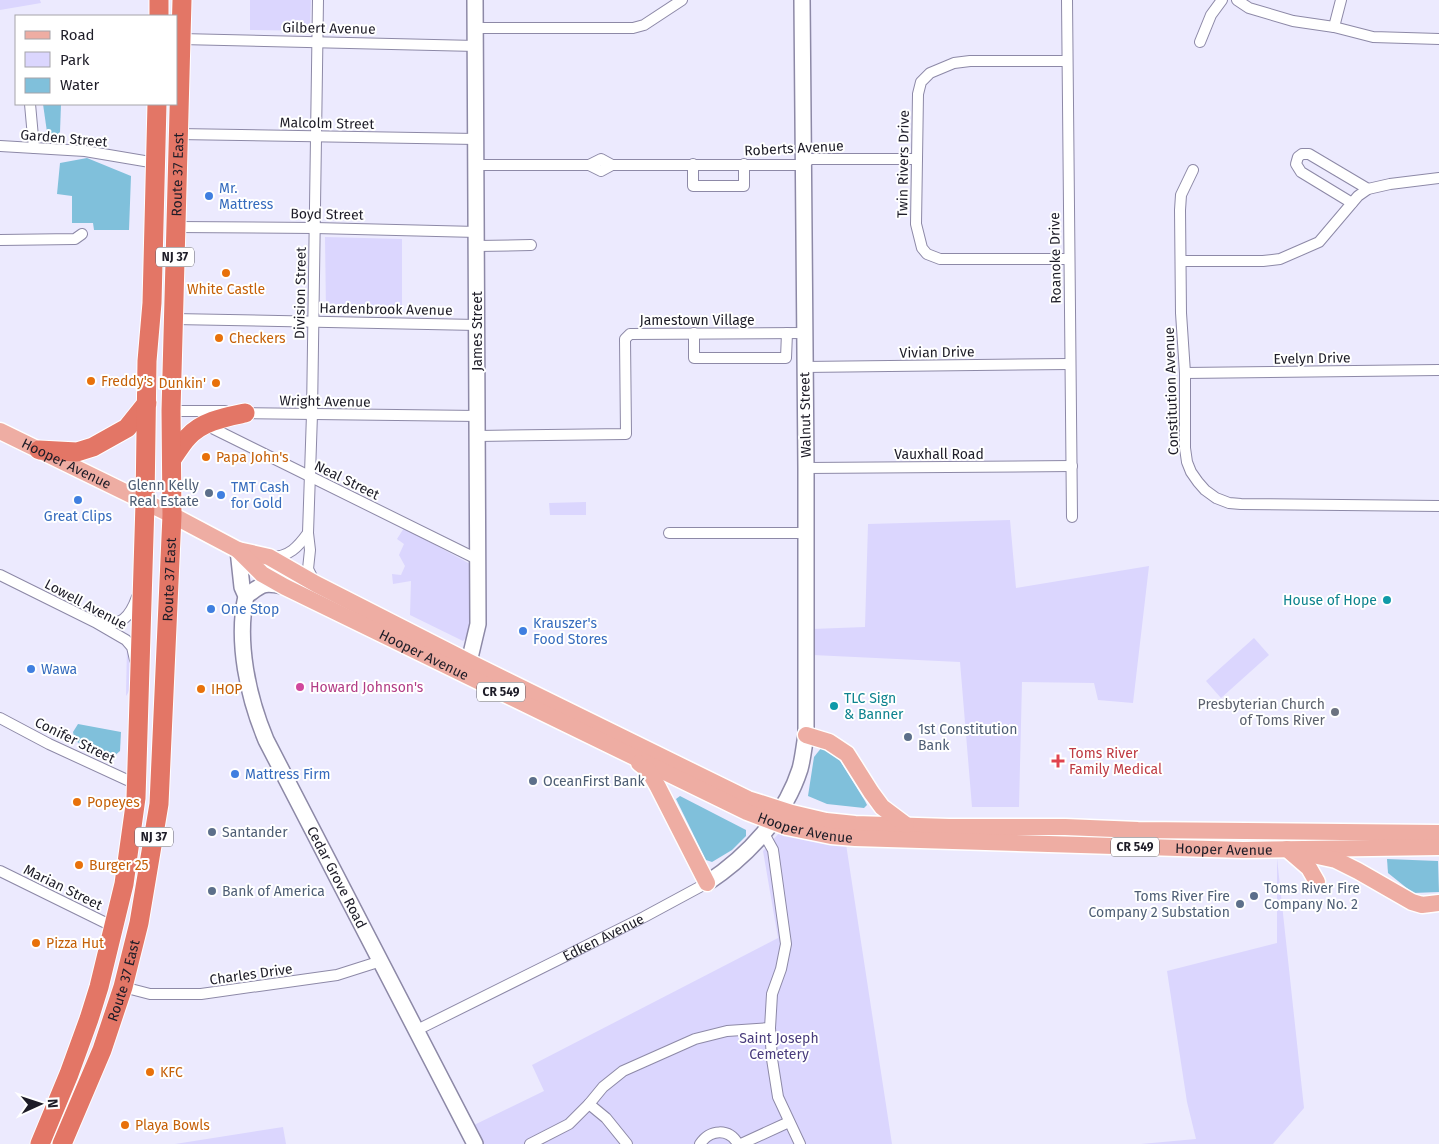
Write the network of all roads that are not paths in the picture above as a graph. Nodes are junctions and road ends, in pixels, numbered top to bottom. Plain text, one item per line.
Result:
1 (159, 0) edge
2 (182, 0) edge
3 (318, 0) edge
4 (476, 0) edge
5 (682, 0) edge
6 (802, 0) edge
7 (1066, 0) edge
8 (1222, 0) edge
9 (1237, 0) edge
10 (1341, 0) edge
11 (159, 15) edge
12 (1334, 27) junction
13 (476, 28) junction
14 (181, 39) junction
15 (1439, 39) edge
16 (317, 41) junction
17 (1200, 42) dead end
18 (476, 46) junction
19 (1067, 61) junction
20 (30, 105) edge
21 (157, 105) edge
22 (178, 134) junction
23 (317, 137) junction
24 (476, 139) junction
25 (0, 146) edge
26 (34, 148) junction
27 (917, 159) junction
28 (156, 163) junction
29 (803, 163) junction
30 (693, 164) junction
31 (744, 164) junction
32 (477, 165) junction
33 (1193, 170) dead end
34 (1439, 178) edge
35 (1368, 189) junction
36 (1352, 203) junction
37 (176, 227) junction
38 (315, 228) junction
39 (82, 234) dead end
40 (477, 239) junction
41 (0, 240) edge
42 (531, 245) dead end
43 (1069, 259) junction
44 (1180, 261) junction
45 (174, 319) junction
46 (313, 321) junction
47 (477, 325) junction
48 (694, 333) junction
49 (786, 333) junction
50 (804, 333) junction
51 (1070, 364) junction
52 (804, 367) junction
53 (1439, 370) edge
54 (1185, 373) junction
55 (147, 403) junction
56 (171, 411) junction
57 (246, 413) junction
58 (312, 414) junction
59 (478, 416) junction
60 (206, 425) junction
61 (0, 431) edge
62 (478, 436) junction
63 (39, 450) junction
64 (172, 459) junction
65 (1072, 466) junction
66 (806, 468) junction
67 (310, 477) junction
68 (145, 503) junction
69 (1439, 506) edge
70 (172, 515) junction
71 (1072, 517) dead end
72 (308, 533) junction
73 (669, 533) dead end
74 (806, 533) junction
75 (238, 550) junction
76 (269, 557) junction
77 (477, 559) junction
78 (0, 575) edge
79 (143, 576) junction
80 (316, 584) junction
81 (285, 587) junction
82 (246, 596) junction
83 (95, 622) junction
84 (469, 662) junction
85 (140, 674) junction
86 (0, 718) edge
87 (806, 735) junction
88 (634, 758) junction
89 (138, 785) junction
90 (772, 821) junction
91 (906, 825) junction
92 (1138, 830) junction
93 (1439, 833) edge
94 (1439, 848) edge
95 (1287, 849) junction
96 (1254, 850) junction
97 (0, 871) edge
98 (1316, 882) dead end
99 (707, 883) junction
100 (1439, 903) edge
101 (114, 927) junction
102 (381, 961) junction
103 (123, 987) junction
104 (770, 1028) junction
105 (417, 1030) junction
106 (589, 1104) junction
107 (789, 1122) junction
108 (40, 1144) edge
109 (62, 1144) edge
110 (475, 1144) edge
111 (530, 1144) edge
112 (627, 1144) edge
113 (700, 1144) edge
114 (739, 1144) edge
115 (800, 1144) edge

1 - 11 highway
2 - 14 highway, Route 37 East / NJ 37
3 - 16 street, Division Street
4 - 13 street, James Street
5 - 13 street
6 - 29 street, Walnut Street
7 - 19 street, Roanoke Drive
8 - 17 street
9 - 12 street
10 - 12 street
12 - 15 street
13 - 18 street, James Street
14 - 16 street, Gilbert Avenue
14 - 22 highway, Route 37 East / NJ 37
16 - 18 street, Gilbert Avenue
16 - 23 street, Division Street
18 - 24 street, James Street
19 - 27 street, Twin Rivers Drive
19 - 43 street, Roanoke Drive
20 - 26 street
21 - 28 highway, Route 37 East / NJ 37
22 - 23 street, Malcolm Street
22 - 37 highway, Route 37 East / NJ 37
23 - 24 street, Malcolm Street
23 - 38 street, Division Street
24 - 32 street, James Street
25 - 26 street, Garden Street
26 - 28 street, Garden Street
27 - 29 street, Roberts Avenue
27 - 43 street, Twin Rivers Drive
28 - 55 highway, Route 37 East / NJ 37
29 - 31 street, Roberts Avenue
29 - 50 street, Walnut Street
30 - 31 street, Roberts Avenue
30 - 31 street
30 - 32 street, Roberts Avenue
32 - 40 street, James Street
33 - 44 street, Constitution Avenue
34 - 35 street
35 - 36 street
35 - 36 street
36 - 44 street
37 - 38 street, Boyd Street
37 - 45 highway, Route 37 East / NJ 37
38 - 40 street, Boyd Street
38 - 46 street, Division Street
39 - 41 street
40 - 42 street, Boyd Street
40 - 47 street, James Street
43 - 51 street, Roanoke Drive
44 - 54 street, Constitution Avenue
45 - 46 street, Hardenbrook Avenue
45 - 56 highway, Route 37 East / NJ 37
46 - 47 street, Hardenbrook Avenue
46 - 58 street, Division Street
47 - 59 street, James Street
48 - 49 street, Jamestown Village
48 - 49 street
48 - 62 street, Jamestown Village
49 - 50 street, Jamestown Village
50 - 52 street, Walnut Street
51 - 52 street, Vivian Drive
51 - 65 street, Roanoke Drive
52 - 66 street, Walnut Street
53 - 54 street, Evelyn Drive
54 - 69 street, Constitution Avenue
55 - 63 highway
55 - 68 highway, Route 37 East / NJ 37
56 - 57 street, Wright Avenue
56 - 64 highway, Route 37 East / NJ 37
57 - 58 street, Wright Avenue
57 - 60 highway
58 - 59 street, Wright Avenue
58 - 67 street, Division Street
59 - 62 street, James Street
60 - 64 highway
60 - 67 street, Neal Street
61 - 63 main road, Hooper Avenue / CR 549
62 - 77 street, James Street
63 - 68 main road, Hooper Avenue / CR 549
64 - 70 highway, Route 37 East / NJ 37
65 - 66 street, Vauxhall Road
65 - 71 street, Roanoke Drive
66 - 74 street, Walnut Street
67 - 72 street, Division Street
67 - 77 street, Neal Street
68 - 70 main road, Hooper Avenue / CR 549
68 - 79 highway, Route 37 East / NJ 37
70 - 75 main road, Hooper Avenue / CR 549
70 - 103 highway, Route 37 East / NJ 37
72 - 76 street
72 - 80 street, Division Street
73 - 74 street
74 - 87 street, Walnut Street
75 - 76 main road, Hooper Avenue / CR 549
75 - 81 main road, Hooper Avenue / CR 549
75 - 82 street, Cedar Grove Road
76 - 80 main road, Hooper Avenue / CR 549
77 - 84 street, James Street
78 - 83 street, Lowell Avenue
79 - 83 street
79 - 85 highway, Route 37 East / NJ 37
80 - 84 main road, Hooper Avenue / CR 549
81 - 82 street
81 - 88 main road, Hooper Avenue / CR 549
82 - 102 street, Cedar Grove Road
83 - 85 street, Lowell Avenue
84 - 90 main road, Hooper Avenue / CR 549
85 - 89 highway, Route 37 East / NJ 37
86 - 89 street, Conifer Street
87 - 90 street, Walnut Street
87 - 91 main road
88 - 90 main road, Hooper Avenue / CR 549
88 - 99 main road
89 - 101 highway, Route 37 East / NJ 37
90 - 91 main road, Hooper Avenue / CR 549
90 - 96 main road, Hooper Avenue / CR 549
90 - 99 street, Edken Avenue
90 - 104 street
91 - 92 main road, Hooper Avenue / CR 549
92 - 93 main road, Hooper Avenue / CR 549
92 - 96 main road
94 - 95 main road, Hooper Avenue / CR 549
95 - 96 main road, Hooper Avenue / CR 549
95 - 98 main road
95 - 100 main road
97 - 101 street, Marian Street
99 - 105 street, Edken Avenue
101 - 108 highway, Route 37 East / NJ 37
102 - 103 street, Charles Drive
102 - 105 street, Cedar Grove Road
103 - 109 highway, Route 37 East / NJ 37
104 - 106 street
104 - 107 street
105 - 110 street, Cedar Grove Road
106 - 111 street
106 - 112 street
107 - 114 street
107 - 115 street
113 - 114 street

